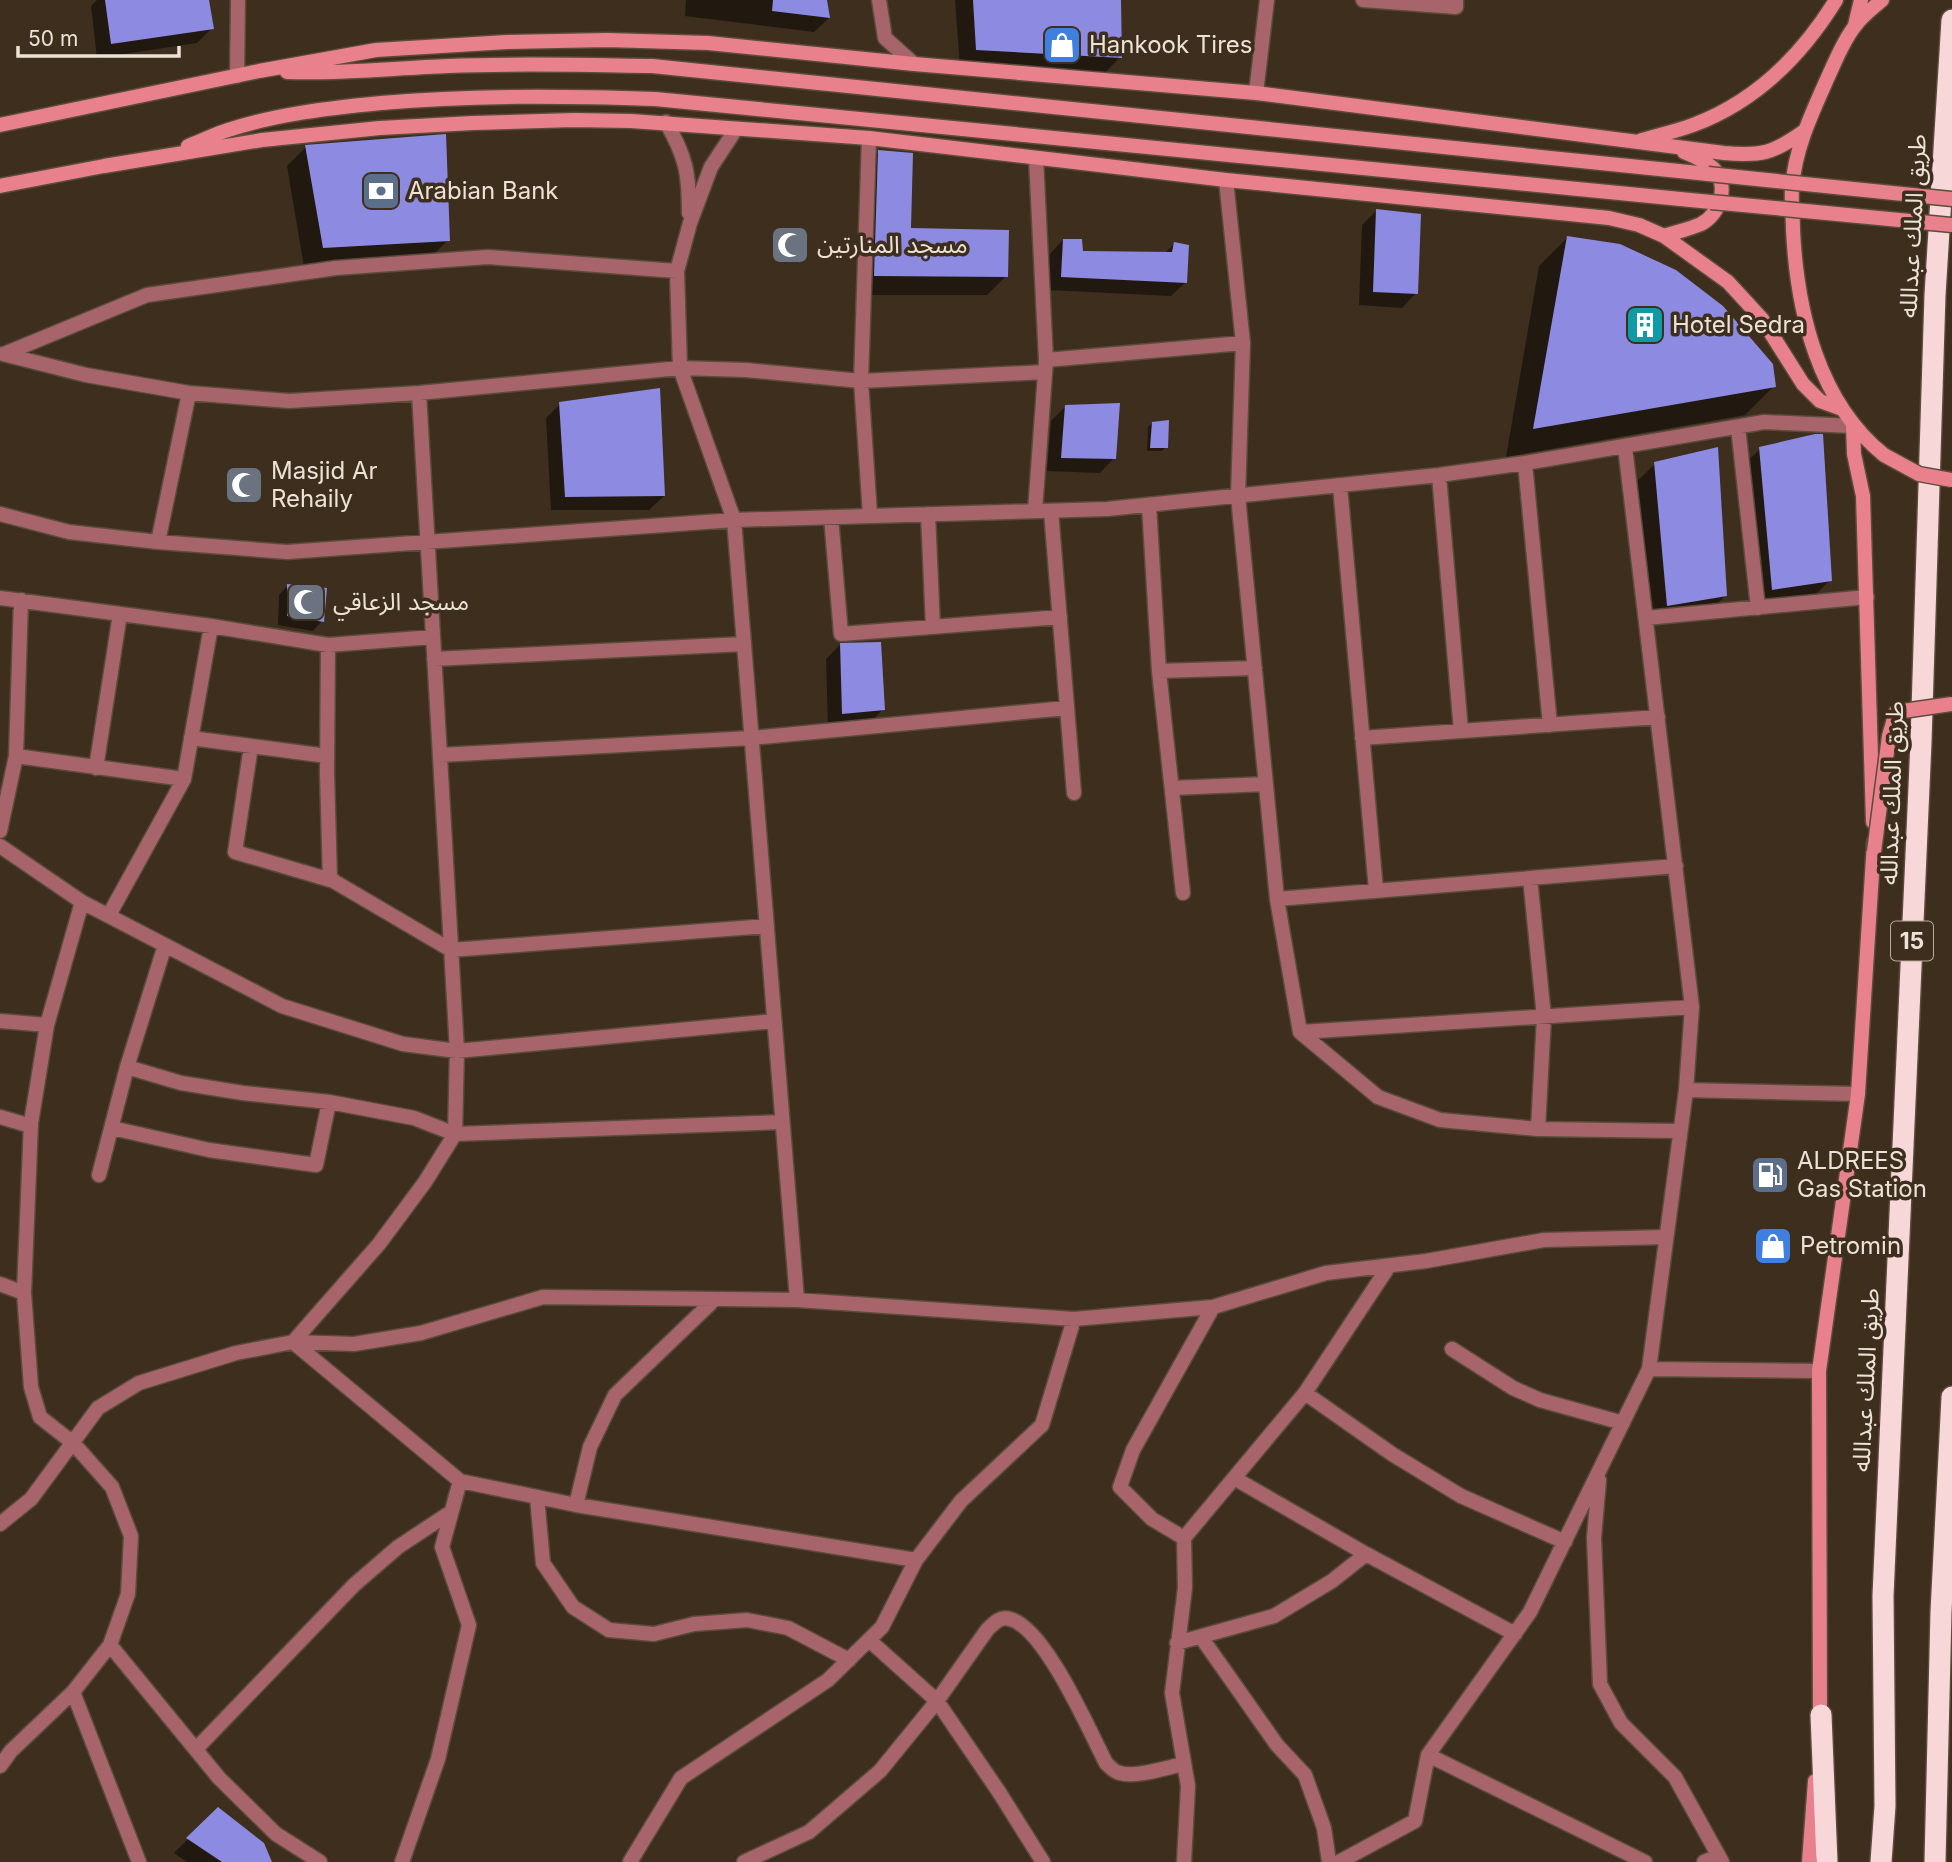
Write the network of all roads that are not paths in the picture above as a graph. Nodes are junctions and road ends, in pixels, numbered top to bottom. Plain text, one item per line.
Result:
1 (238, 0) edge
2 (879, 0) edge
3 (1267, 0) edge
4 (1363, 0) edge
5 (1456, 0) edge
6 (1836, 0) edge
7 (1861, 0) edge
8 (1882, 0) edge
9 (1952, 20) edge
10 (1855, 25) junction
11 (914, 64) junction
12 (259, 71) junction
13 (237, 76) junction
14 (1256, 93) junction
15 (666, 122) junction
16 (0, 125) edge
17 (736, 129) junction
18 (1803, 132) junction
19 (869, 138) junction
20 (1633, 142) junction
21 (1673, 146) junction
22 (164, 156) junction
23 (1036, 158) junction
24 (1226, 180) junction
25 (0, 186) edge
26 (1952, 199) edge
27 (690, 223) junction
28 (1952, 225) edge
29 (1664, 236) junction
30 (677, 271) junction
31 (1243, 343) junction
32 (1, 354) edge
33 (1045, 366) junction
34 (680, 368) junction
35 (861, 382) junction
36 (189, 393) junction
37 (419, 393) junction
38 (1842, 409) junction
39 (1853, 426) junction
40 (1738, 427) junction
41 (1625, 447) junction
42 (1525, 464) junction
43 (1439, 475) junction
44 (1952, 480) edge
45 (1340, 486) junction
46 (1238, 496) junction
47 (1149, 505) junction
48 (1034, 511) junction
49 (1051, 511) junction
50 (0, 514) edge
51 (928, 514) junction
52 (870, 515) junction
53 (831, 517) junction
54 (734, 520) junction
55 (158, 542) junction
56 (427, 542) junction
57 (1867, 597) junction
58 (0, 598) edge
59 (21, 600) junction
60 (1758, 608) junction
61 (120, 614) junction
62 (1060, 617) junction
63 (1646, 618) junction
64 (211, 626) junction
65 (933, 627) junction
66 (433, 637) junction
67 (744, 644) junction
68 (328, 645) junction
69 (434, 659) junction
70 (1255, 668) junction
71 (1159, 671) junction
72 (1952, 704) edge
73 (1067, 708) junction
74 (1658, 717) junction
75 (1550, 725) junction
76 (1461, 731) junction
77 (191, 738) junction
78 (751, 738) junction
79 (1362, 738) junction
80 (251, 746) junction
81 (440, 755) junction
82 (327, 756) junction
83 (16, 757) junction
84 (96, 768) junction
85 (184, 779) junction
86 (1266, 784) junction
87 (1172, 788) junction
88 (1074, 793) dead end
89 (0, 831) edge
90 (0, 846) edge
91 (1874, 852) junction
92 (1676, 866) junction
93 (1530, 877) junction
94 (334, 881) junction
95 (1376, 890) junction
96 (1183, 893) dead end
97 (1277, 899) junction
98 (82, 902) junction
99 (109, 915) junction
100 (766, 926) junction
101 (165, 945) junction
102 (451, 950) junction
103 (1692, 1007) junction
104 (1544, 1017) junction
105 (0, 1021) edge
106 (774, 1021) junction
107 (47, 1025) junction
108 (1300, 1032) junction
109 (457, 1051) junction
110 (127, 1067) junction
111 (1686, 1090) junction
112 (1858, 1094) junction
113 (329, 1102) junction
114 (0, 1117) edge
115 (782, 1122) junction
116 (31, 1126) junction
117 (112, 1128) junction
118 (1538, 1129) junction
119 (1681, 1131) junction
120 (454, 1134) junction
121 (99, 1175) dead end
122 (1666, 1237) junction
123 (1389, 1266) junction
124 (0, 1284) edge
125 (24, 1293) junction
126 (715, 1299) junction
127 (797, 1300) junction
128 (1213, 1307) junction
129 (1074, 1320) junction
130 (293, 1342) junction
131 (1452, 1349) dead end
132 (1649, 1368) junction
133 (1819, 1371) junction
134 (1305, 1393) junction
135 (1952, 1397) edge
136 (1623, 1423) junction
137 (72, 1443) junction
138 (1599, 1470) junction
139 (1234, 1478) junction
140 (460, 1481) junction
141 (537, 1497) junction
142 (576, 1505) junction
143 (451, 1512) junction
144 (0, 1524) edge
145 (1184, 1538) junction
146 (1564, 1542) junction
147 (1366, 1554) junction
148 (916, 1560) junction
149 (1515, 1634) junction
150 (1200, 1636) junction
151 (869, 1640) junction
152 (1177, 1643) junction
153 (110, 1645) junction
154 (849, 1660) junction
155 (73, 1692) junction
156 (937, 1701) junction
157 (1821, 1715) junction
158 (196, 1749) junction
159 (1428, 1755) junction
160 (1184, 1763) junction
161 (0, 1766) edge
162 (1720, 1859) edge
163 (139, 1862) edge
164 (320, 1862) edge
165 (402, 1862) edge
166 (630, 1862) edge
167 (744, 1862) edge
168 (1043, 1862) edge
169 (1184, 1862) edge
170 (1329, 1862) edge
171 (1339, 1862) edge
172 (1646, 1862) edge
173 (1704, 1862) edge
174 (1809, 1862) edge
175 (1827, 1862) edge
176 (1881, 1862) edge
177 (1935, 1862) edge

1 - 13 street
2 - 11 street
3 - 14 street
4 - 5 street
6 - 20 main road
7 - 10 main road
8 - 10 main road
9 - 176 highway, طريق الملك عبدالله / 15
10 - 18 main road
11 - 12 main road
11 - 14 main road
12 - 13 main road
12 - 26 main road, bridge
13 - 16 main road
14 - 20 main road
15 - 17 main road
15 - 22 main road
15 - 27 street
17 - 19 main road
17 - 27 street
18 - 21 main road
18 - 38 main road
19 - 23 main road
19 - 35 street
20 - 21 main road
21 - 29 main road
22 - 25 main road
22 - 28 main road, bridge
23 - 24 main road
23 - 33 street
24 - 29 main road
24 - 31 street
27 - 30 street
29 - 38 main road
30 - 32 street
30 - 34 street
31 - 33 street
31 - 46 street
32 - 36 street
33 - 35 street
33 - 48 street
34 - 35 street
34 - 37 street
34 - 54 street
35 - 52 street
36 - 37 street
36 - 55 street
37 - 56 street
38 - 39 main road
39 - 40 street
39 - 44 main road, bridge
39 - 57 main road
40 - 41 street
40 - 60 street
41 - 42 street
41 - 63 street
42 - 43 street
42 - 75 street
43 - 45 street
43 - 76 street
45 - 46 street
45 - 79 street
46 - 47 street
46 - 70 street
47 - 49 street
47 - 71 street
48 - 49 street
48 - 51 street
49 - 62 street
50 - 55 street
51 - 52 street
51 - 65 street
52 - 53 street
53 - 54 street
53 - 65 street
54 - 56 street
54 - 67 street
55 - 56 street
56 - 66 street
57 - 60 street
57 - 91 main road
58 - 59 street
59 - 61 street
59 - 83 street
60 - 63 street
61 - 64 street
61 - 84 street
62 - 65 street
62 - 73 street
63 - 74 street
64 - 68 street
64 - 77 street
66 - 68 street
66 - 69 street
67 - 69 street
67 - 78 street
68 - 82 street
69 - 81 street
70 - 71 street
70 - 86 street
71 - 87 street
72 - 91 main road, bridge
73 - 78 street
73 - 88 street
74 - 75 street
74 - 92 street
75 - 76 street
76 - 79 street
77 - 80 street
77 - 85 street
78 - 81 street
78 - 100 street
79 - 95 street
80 - 82 street
80 - 94 street
81 - 102 street
82 - 94 street
83 - 84 street
83 - 89 street
84 - 85 street
85 - 99 street
86 - 87 street
86 - 97 street
87 - 96 street
90 - 98 street
91 - 112 main road
92 - 93 street
92 - 103 street
93 - 95 street
93 - 104 street
94 - 102 street
95 - 97 street
97 - 108 street
98 - 99 street
98 - 107 street
99 - 101 street
100 - 102 street
100 - 106 street
101 - 109 street
101 - 110 street
102 - 109 street
103 - 104 street
103 - 111 street
104 - 108 street
104 - 118 street
105 - 107 street
106 - 109 street
106 - 115 street
107 - 116 street
108 - 118 street
109 - 120 street
110 - 113 street
110 - 117 street
111 - 112 street
111 - 119 street
112 - 133 main road
113 - 117 street
113 - 120 street
114 - 116 street
115 - 120 street
115 - 127 street
116 - 125 street
117 - 121 street
118 - 119 street
119 - 122 street
120 - 130 street
122 - 123 street
122 - 132 street
123 - 128 street
123 - 134 street
124 - 125 street
125 - 137 street
126 - 127 street
126 - 130 street
126 - 142 street
127 - 129 street
128 - 129 street
128 - 145 street
129 - 148 street
130 - 137 street
130 - 140 street
131 - 136 street
132 - 133 street
132 - 136 street
133 - 157 main road
134 - 139 street
134 - 146 street
135 - 177 highway
136 - 138 street
137 - 144 street
137 - 153 street
138 - 146 street
138 - 162 street
139 - 145 street
139 - 147 street
140 - 141 street
140 - 143 street
141 - 142 street
141 - 154 street
142 - 148 street
143 - 158 street
143 - 165 street
145 - 152 street
146 - 149 street
147 - 149 street
147 - 150 street
148 - 151 street
149 - 159 street
150 - 152 street
150 - 170 street
151 - 154 street
151 - 156 street
152 - 160 street
153 - 155 street
153 - 158 street
154 - 166 street
155 - 161 street
155 - 163 street
156 - 160 street
156 - 167 street
156 - 168 street
157 - 174 main road
157 - 175 highway
158 - 164 street
159 - 171 street
159 - 172 street
160 - 169 street
162 - 173 street

